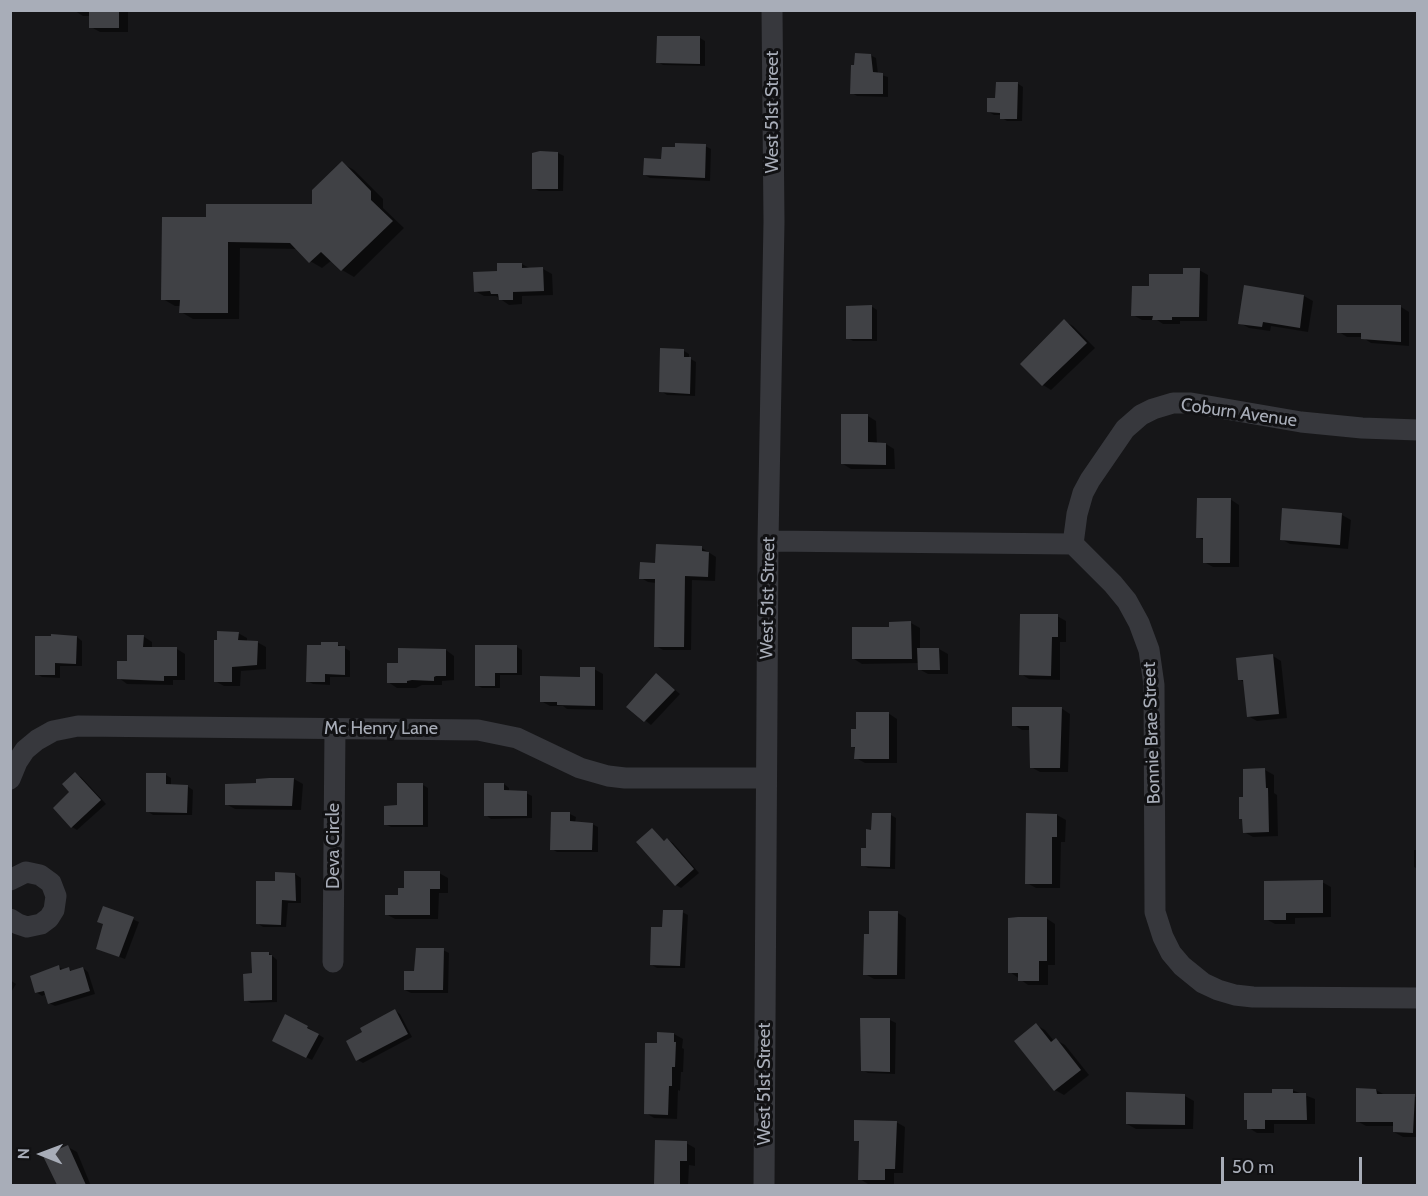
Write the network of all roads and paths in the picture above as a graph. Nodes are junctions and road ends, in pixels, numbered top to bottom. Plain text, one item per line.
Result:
1 (772, 10) edge
2 (1418, 430) edge
3 (768, 541) junction
4 (1073, 544) junction
5 (335, 729) junction
6 (766, 778) junction
7 (10, 779) edge
8 (11, 874) edge
9 (10, 919) edge
10 (333, 962) dead end
11 (1418, 998) edge
12 (764, 1185) edge

1 - 3 street, West 51st Street
2 - 4 street, Coburn Avenue
3 - 4 street
3 - 6 street, West 51st Street
4 - 11 street, Bonnie Brae Street
5 - 6 street, Mc Henry Lane
5 - 7 street, Mc Henry Lane
5 - 10 street, Deva Circle
6 - 12 street, West 51st Street
8 - 9 street

